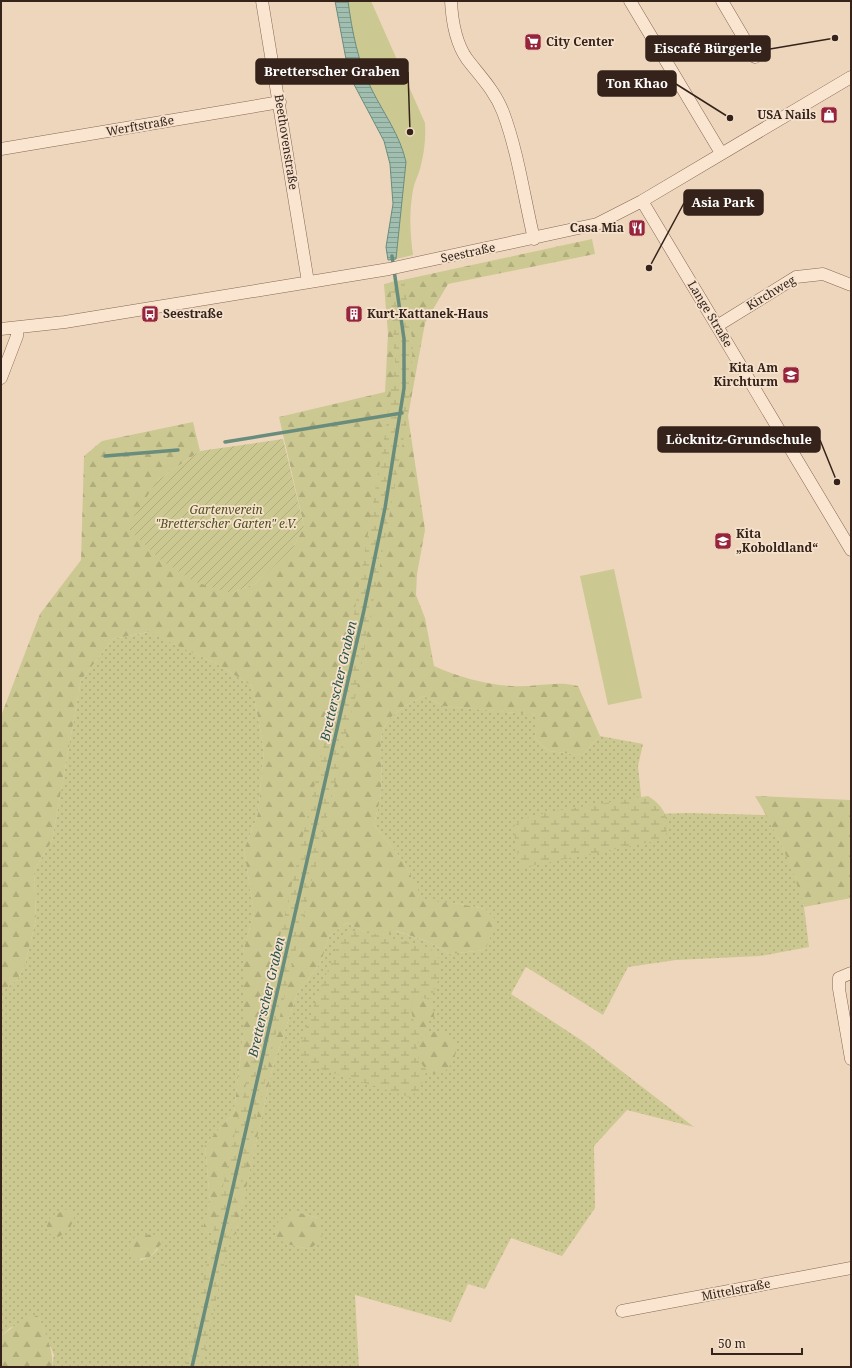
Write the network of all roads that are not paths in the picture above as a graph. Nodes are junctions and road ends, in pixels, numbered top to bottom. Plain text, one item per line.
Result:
1 (262, 1) edge
2 (451, 1) edge
3 (630, 1) edge
4 (722, 1) edge
5 (755, 57) dead end
6 (851, 77) edge
7 (280, 102) junction
8 (1, 149) edge
9 (721, 153) junction
10 (642, 201) junction
11 (534, 239) junction
12 (308, 282) junction
13 (851, 285) edge
14 (717, 326) junction
15 (17, 328) junction
16 (1, 329) edge
17 (1, 378) edge
18 (851, 550) edge
19 (851, 973) edge
20 (851, 1059) edge
21 (851, 1268) edge
22 (622, 1311) dead end

1 - 7 street, Beethovenstraße
2 - 11 street
3 - 9 street
4 - 5 street
6 - 9 street, Seestraße
7 - 8 street, Werftstraße
7 - 12 street, Beethovenstraße
9 - 10 street, Seestraße
10 - 11 street, Seestraße
10 - 14 street, Lange Straße
11 - 12 street, Seestraße
12 - 15 street, Seestraße
13 - 14 street, Kirchweg
14 - 18 street, Lange Straße
15 - 16 street, Seestraße
15 - 17 street
19 - 20 street
21 - 22 street, Mittelstraße

